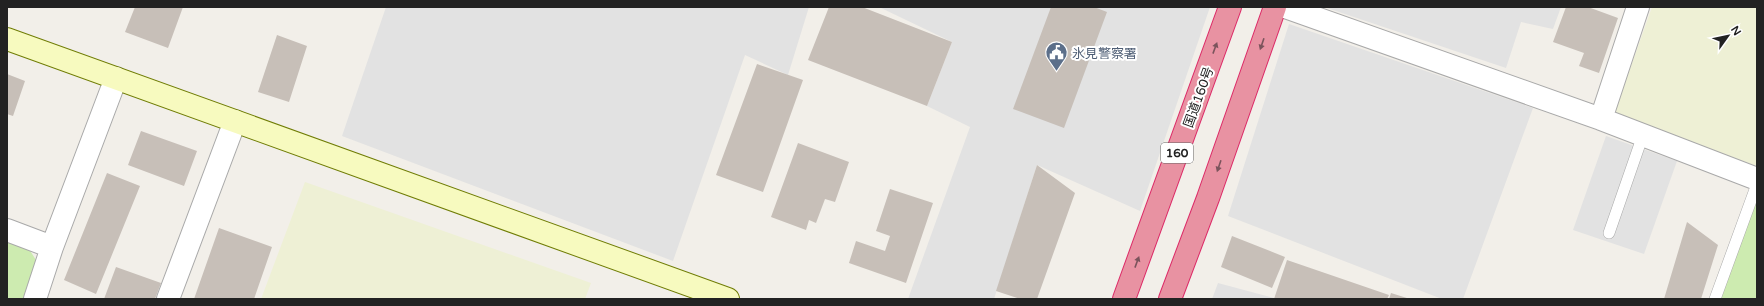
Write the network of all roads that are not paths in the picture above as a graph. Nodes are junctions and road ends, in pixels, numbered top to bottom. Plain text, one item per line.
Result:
1 (1230, 7) edge
2 (1275, 7) edge
3 (1285, 7) edge
4 (1638, 7) edge
5 (7, 39) edge
6 (116, 78) junction
7 (1601, 119) junction
8 (235, 121) junction
9 (1643, 135) junction
10 (1757, 179) edge
11 (1757, 184) edge
12 (7, 230) edge
13 (1609, 232) dead end
14 (52, 247) junction
15 (35, 299) edge
16 (168, 299) edge
17 (728, 299) edge
18 (1124, 299) edge
19 (1170, 299) edge
20 (1715, 299) edge

18 -> 1 highway, 国道160号 / 160
2 -> 19 highway
3 - 7 street
4 - 7 street
5 - 6 street
6 - 8 street
6 - 14 street
7 - 9 street
8 - 16 street
8 - 17 street
9 - 10 street
9 - 13 lane
11 - 20 lane
12 - 14 street
14 - 15 street

